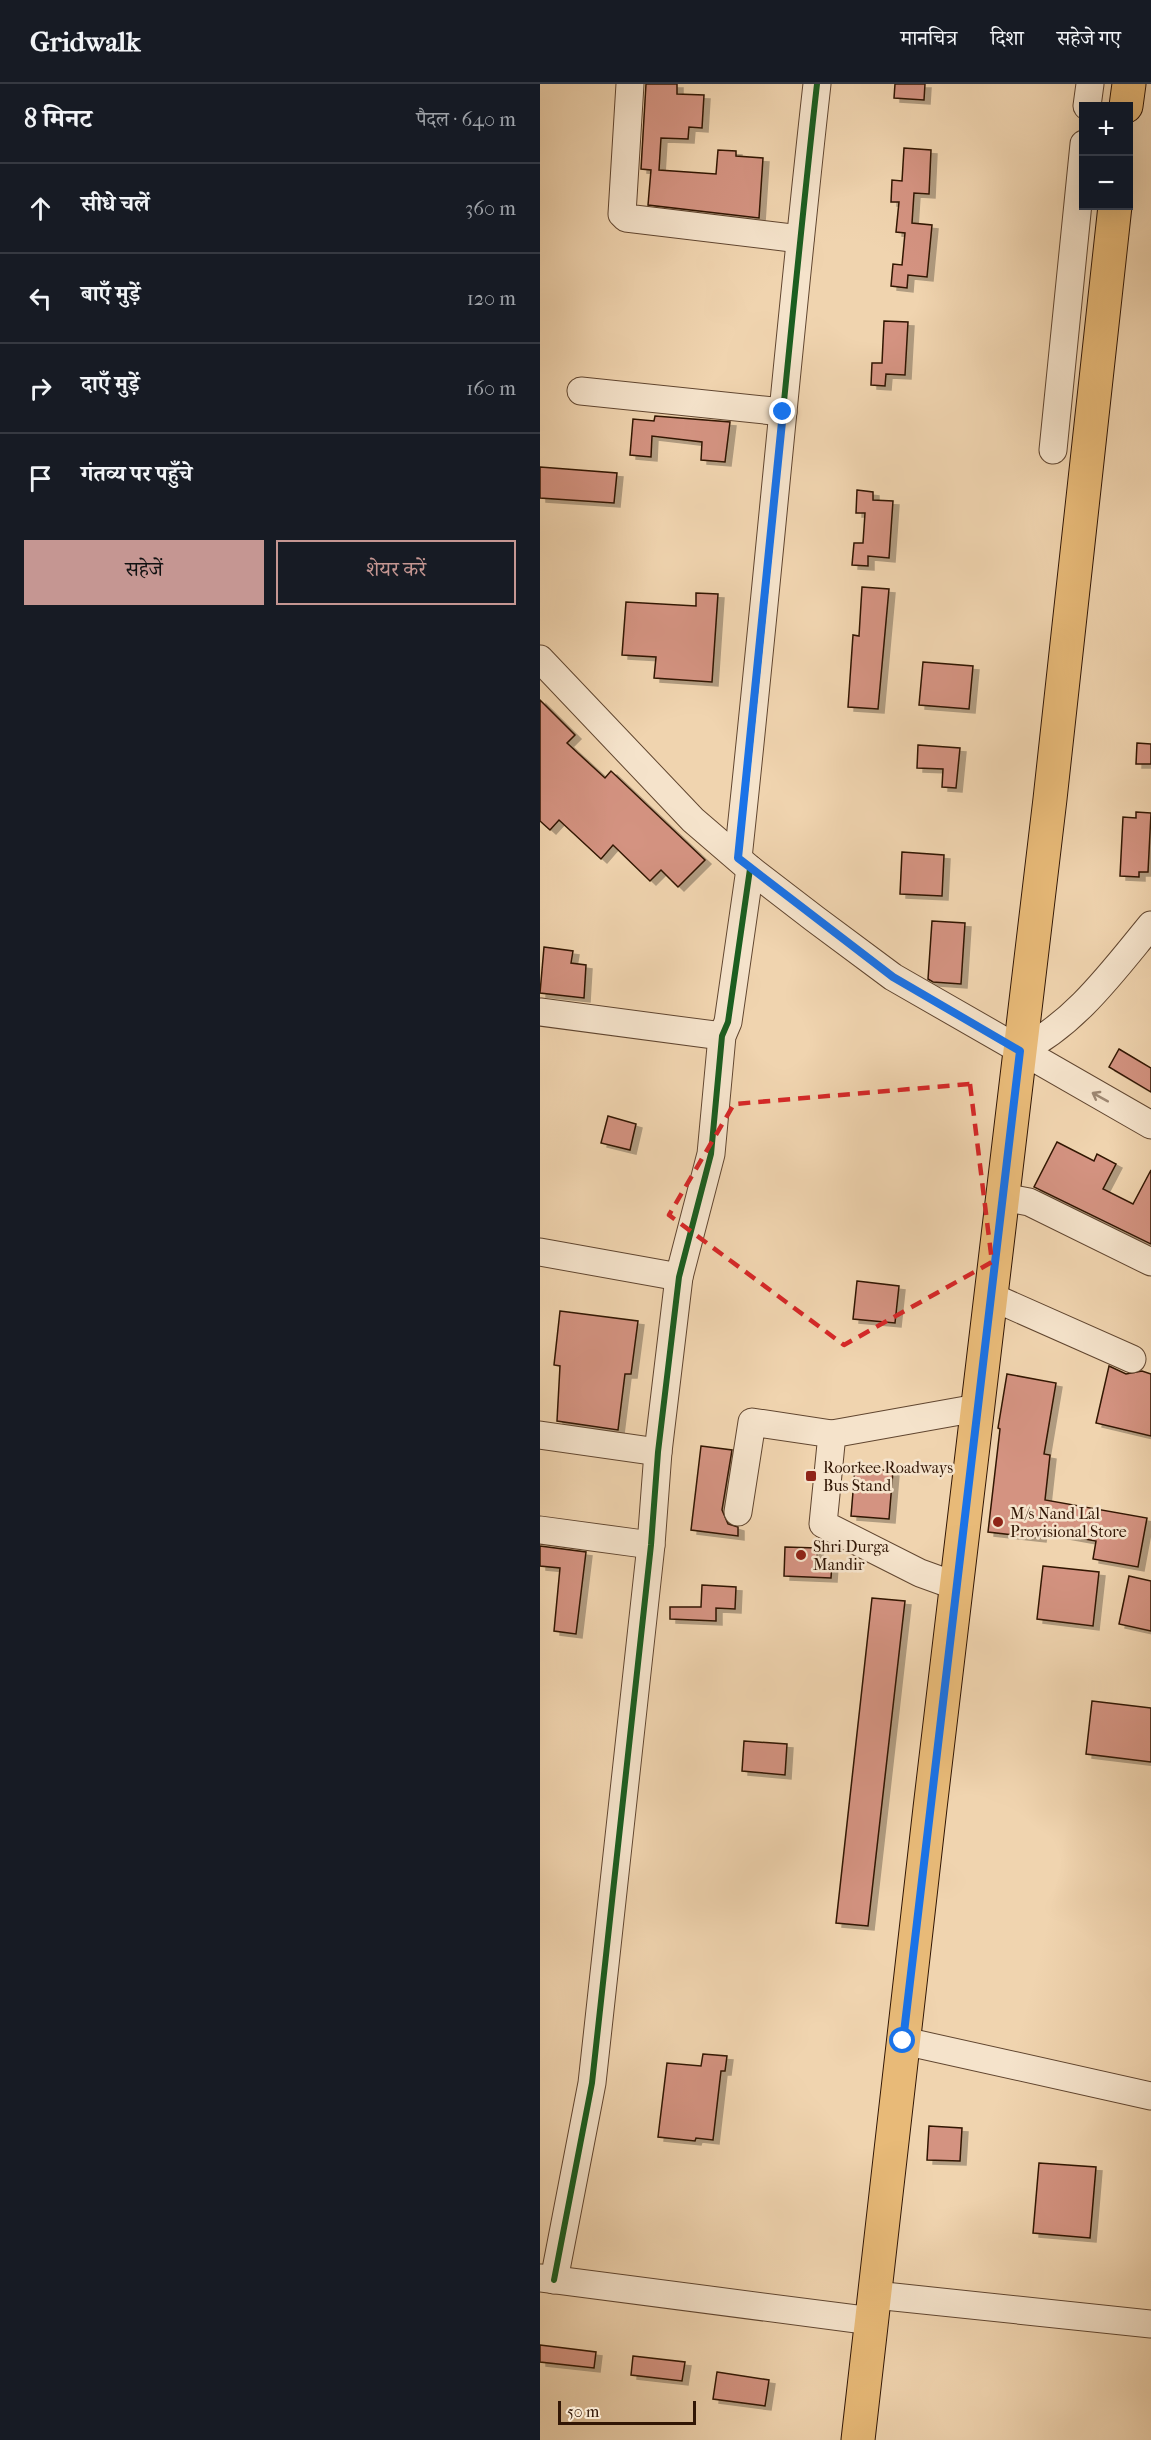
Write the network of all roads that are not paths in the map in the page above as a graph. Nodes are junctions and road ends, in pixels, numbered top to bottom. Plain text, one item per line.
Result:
1 (630, 84) edge
2 (817, 84) edge
3 (1090, 84) edge
4 (1129, 84) edge
5 (1088, 102) edge
6 (1127, 102) edge
7 (1082, 156) edge
8 (1115, 210) edge
9 (800, 239) junction
10 (1061, 366) junction
11 (1097, 369) junction
12 (581, 391) dead end
13 (783, 412) junction
14 (1053, 450) dead end
15 (540, 660) edge
16 (744, 863) junction
17 (1151, 925) edge
18 (540, 1012) edge
19 (722, 1036) junction
20 (1020, 1051) junction
21 (1151, 1125) edge
22 (1002, 1197) junction
23 (540, 1252) edge
24 (1151, 1263) edge
25 (678, 1277) junction
26 (990, 1296) junction
27 (1132, 1359) dead end
28 (977, 1408) junction
29 (832, 1434) junction
30 (540, 1435) edge
31 (657, 1452) junction
32 (738, 1512) dead end
33 (540, 1530) edge
34 (651, 1545) junction
35 (956, 1586) junction
36 (903, 2041) junction
37 (1151, 2096) edge
38 (547, 2279) edge
39 (874, 2308) junction
40 (1151, 2324) edge
41 (858, 2440) edge

1 - 9 street
2 - 9 street
3 - 5 street
4 - 6 main road
7 - 10 street
8 - 11 main road
9 - 13 street
10 - 11 street
10 - 14 street
11 - 20 main road
12 - 13 street
13 - 16 street
15 - 16 street
16 - 19 street
16 - 20 street
17 - 20 street
18 - 19 street
19 - 25 street
21 -> 20 street
20 - 22 main road
22 - 24 street
22 - 26 main road
23 - 25 street
25 - 31 street
26 - 27 street
26 - 28 main road
28 - 29 street
28 - 35 main road
29 - 32 street
29 - 35 street
30 - 31 street
31 - 34 street
33 - 34 street
34 - 38 street
35 - 36 main road
36 - 37 street
36 - 39 main road
38 - 39 street
39 - 40 street
39 - 41 main road

